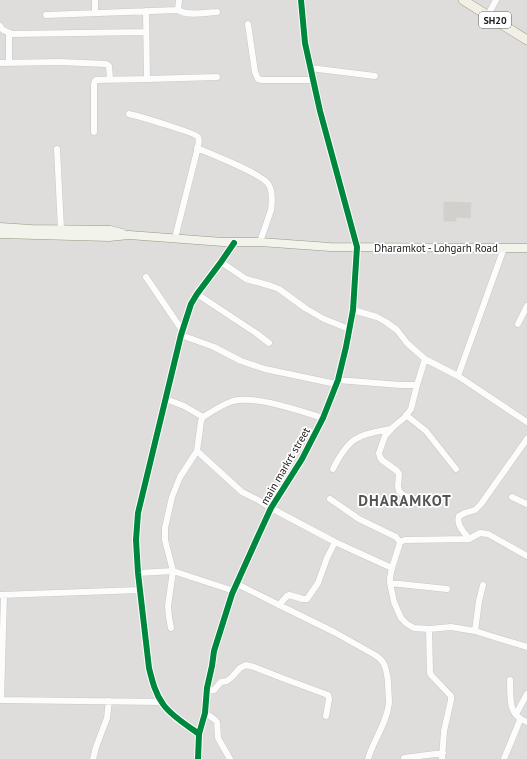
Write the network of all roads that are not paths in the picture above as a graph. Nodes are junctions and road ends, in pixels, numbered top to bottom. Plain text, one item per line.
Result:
1 (95, 0) edge
2 (179, 0) edge
3 (301, 0) edge
4 (463, 0) edge
5 (496, 0) edge
6 (178, 10) junction
7 (146, 11) junction
8 (217, 12) dead end
9 (96, 13) junction
10 (46, 16) dead end
11 (488, 16) junction
12 (248, 24) dead end
13 (0, 26) edge
14 (146, 32) junction
15 (9, 33) junction
16 (527, 40) edge
17 (0, 63) edge
18 (9, 63) junction
19 (310, 68) junction
20 (375, 76) dead end
21 (217, 77) dead end
22 (110, 80) junction
23 (147, 80) junction
24 (313, 80) junction
25 (130, 114) dead end
26 (94, 132) dead end
27 (197, 148) junction
28 (57, 149) dead end
29 (0, 227) edge
30 (61, 229) junction
31 (0, 234) edge
32 (129, 235) junction
33 (175, 238) junction
34 (260, 242) junction
35 (234, 243) junction
36 (357, 247) junction
37 (504, 248) junction
38 (527, 248) edge
39 (221, 262) junction
40 (146, 277) dead end
41 (197, 294) junction
42 (527, 306) edge
43 (353, 310) junction
44 (518, 324) dead end
45 (349, 329) junction
46 (182, 332) junction
47 (269, 343) dead end
48 (425, 359) junction
49 (458, 376) junction
50 (337, 382) junction
51 (417, 385) junction
52 (166, 399) junction
53 (406, 415) junction
54 (203, 417) junction
55 (323, 418) junction
56 (527, 422) edge
57 (391, 429) junction
58 (527, 439) edge
59 (197, 451) junction
60 (333, 469) dead end
61 (456, 469) dead end
62 (512, 497) dead end
63 (330, 500) dead end
64 (427, 503) dead end
65 (527, 504) edge
66 (271, 508) junction
67 (469, 539) junction
68 (335, 542) junction
69 (400, 542) junction
70 (527, 556) edge
71 (392, 568) junction
72 (173, 571) junction
73 (138, 573) junction
74 (390, 583) junction
75 (237, 584) junction
76 (483, 585) dead end
77 (447, 589) dead end
78 (140, 590) junction
79 (234, 591) junction
80 (2, 595) edge
81 (279, 606) junction
82 (172, 628) dead end
83 (429, 629) junction
84 (475, 631) junction
85 (527, 647) edge
86 (510, 680) dead end
87 (207, 689) junction
88 (527, 694) edge
89 (0, 700) edge
90 (109, 701) junction
91 (162, 702) junction
92 (205, 713) junction
93 (326, 716) dead end
94 (518, 717) junction
95 (527, 722) edge
96 (199, 734) junction
97 (442, 756) edge
98 (200, 758) edge
99 (404, 758) edge
100 (93, 759) edge
101 (230, 759) edge
102 (368, 759) edge
103 (504, 759) edge

1 - 9 street
2 - 6 street
3 - 19 street, main markrt street
4 - 11 main road, SH20
5 - 11 street
6 - 7 street
6 - 8 street
7 - 9 street
7 - 14 street
9 - 10 street
11 - 16 main road, SH20
12 - 24 street
13 - 15 street
14 - 15 street
14 - 23 street
15 - 18 street
17 - 18 street
18 - 22 street
19 - 20 street
19 - 24 street, main markrt street
21 - 23 street
22 - 23 street
22 - 26 street
24 - 36 street, main markrt street
25 - 27 street
27 - 33 street
27 - 34 street
28 - 30 street
29 - 30 street, Dharamkot - Lohgarh Road
30 - 32 street, Dharamkot - Lohgarh Road
31 - 32 street, Dharamkot - Lohgarh Road
32 - 33 street, Dharamkot - Lohgarh Road
33 - 35 street, Dharamkot - Lohgarh Road
34 - 35 street, Dharamkot - Lohgarh Road
34 - 36 street, Dharamkot - Lohgarh Road
35 - 39 street
36 - 37 street, Dharamkot - Lohgarh Road
36 - 43 street, main markrt street
37 - 38 street, Dharamkot - Lohgarh Road
37 - 49 street
39 - 41 street
39 - 45 street
40 - 46 street
41 - 46 street
41 - 47 street
42 - 44 street
43 - 45 street, main markrt street
43 - 48 street
45 - 50 street, main markrt street
46 - 50 street
46 - 52 street
48 - 49 street
48 - 51 street
49 - 56 street
50 - 51 street
50 - 55 street, main markrt street
51 - 53 street
52 - 54 street
52 - 73 street
53 - 57 street
53 - 61 street
54 - 55 street
54 - 59 street
55 - 66 street, main markrt street
57 - 60 street
57 - 64 street
58 - 67 street
59 - 66 street
59 - 72 street
62 - 65 street
63 - 69 street
66 - 68 street
66 - 75 street, main markrt street
67 - 69 street
67 - 70 street
68 - 71 street
68 - 81 street
69 - 71 street
71 - 74 street
72 - 73 street
72 - 79 street
72 - 82 street
73 - 78 street
74 - 77 street
74 - 83 street
75 - 79 street, main markrt street
75 - 81 street
76 - 84 street
78 - 80 street
78 - 91 street
79 - 87 street, main markrt street
80 - 89 street
81 - 102 street
83 - 84 street
83 - 97 street
84 - 85 street
86 - 94 street
87 - 92 street, main markrt street
87 - 93 street
88 - 94 street
89 - 90 street
90 - 91 street
90 - 100 street
91 - 96 street
92 - 96 street, main markrt street
92 - 101 street
94 - 95 street
94 - 103 street
96 - 98 street, main markrt street
97 - 99 street

